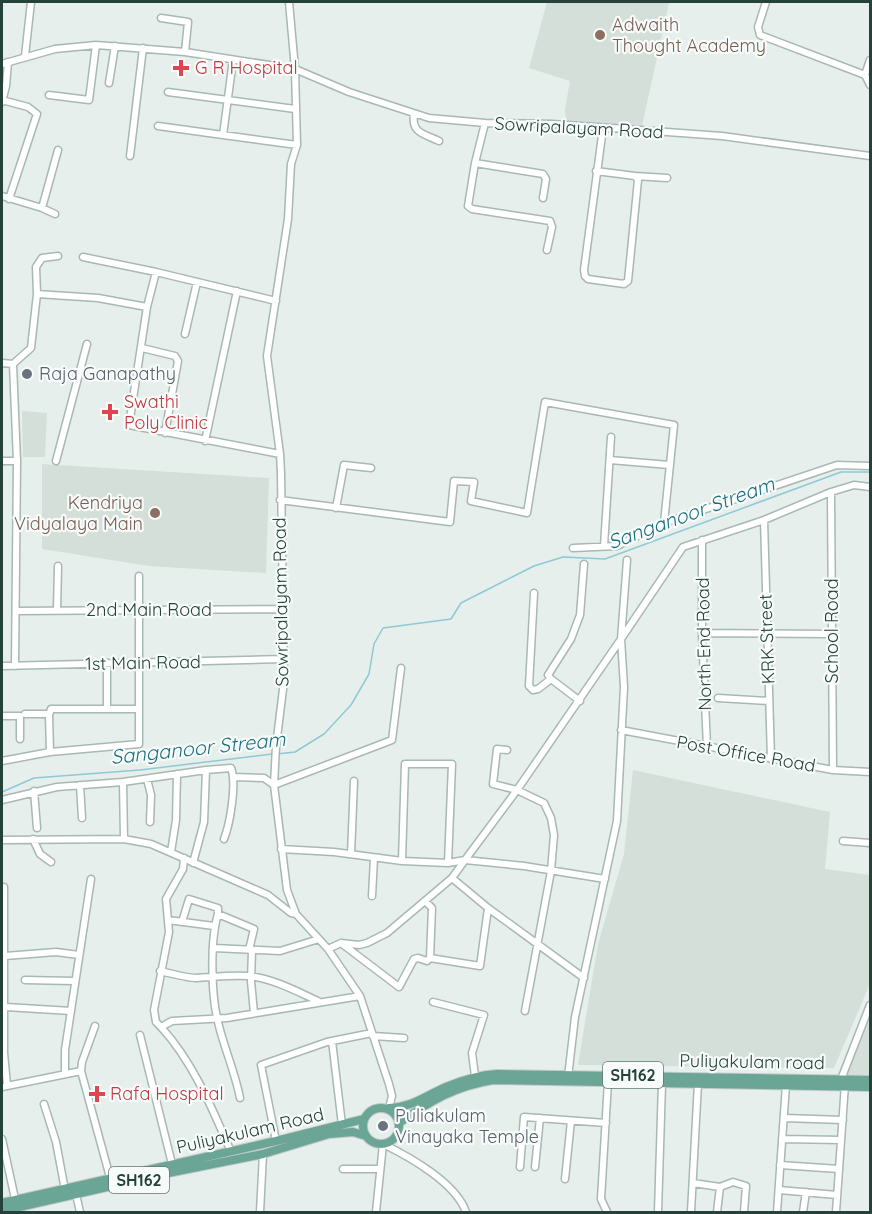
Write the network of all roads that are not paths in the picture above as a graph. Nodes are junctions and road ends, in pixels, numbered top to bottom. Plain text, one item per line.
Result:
1 (31, 2) edge
2 (289, 2) edge
3 (766, 2) edge
4 (161, 18) dead end
5 (96, 45) junction
6 (115, 46) junction
7 (142, 48) junction
8 (185, 52) junction
9 (26, 56) junction
10 (233, 60) junction
11 (870, 60) edge
12 (5, 63) edge
13 (295, 69) junction
14 (865, 75) junction
15 (110, 83) dead end
16 (870, 85) edge
17 (168, 92) dead end
18 (49, 95) dead end
19 (227, 100) junction
20 (2, 101) edge
21 (295, 109) junction
22 (414, 114) junction
23 (485, 123) junction
24 (158, 126) dead end
25 (603, 128) junction
26 (223, 135) junction
27 (439, 141) dead end
28 (297, 145) junction
29 (58, 150) dead end
30 (130, 156) dead end
31 (870, 156) edge
32 (475, 163) junction
33 (596, 171) junction
34 (635, 176) junction
35 (667, 178) dead end
36 (2, 196) edge
37 (543, 198) dead end
38 (9, 199) junction
39 (42, 208) junction
40 (55, 214) dead end
41 (547, 250) dead end
42 (58, 256) dead end
43 (83, 257) dead end
44 (156, 272) junction
45 (197, 282) junction
46 (237, 291) junction
47 (36, 294) junction
48 (276, 301) junction
49 (147, 307) junction
50 (185, 334) dead end
51 (87, 344) dead end
52 (142, 348) junction
53 (2, 363) edge
54 (13, 364) junction
55 (165, 433) junction
56 (611, 437) dead end
57 (205, 441) junction
58 (280, 454) junction
59 (610, 460) junction
60 (2, 461) edge
61 (17, 461) junction
62 (56, 461) dead end
63 (669, 465) junction
64 (870, 466) edge
65 (371, 468) dead end
66 (870, 487) edge
67 (831, 492) junction
68 (280, 500) junction
69 (336, 508) junction
70 (764, 519) junction
71 (664, 523) junction
72 (702, 540) junction
73 (604, 546) junction
74 (573, 548) dead end
75 (627, 560) dead end
76 (584, 564) dead end
77 (58, 566) dead end
78 (139, 576) dead end
79 (534, 593) dead end
80 (138, 609) junction
81 (282, 609) junction
82 (57, 610) junction
83 (16, 611) junction
84 (702, 633) junction
85 (831, 634) junction
86 (767, 635) junction
87 (621, 639) junction
88 (284, 659) junction
89 (107, 663) junction
90 (140, 663) junction
91 (2, 666) edge
92 (15, 666) junction
93 (401, 668) dead end
94 (551, 679) junction
95 (718, 698) dead end
96 (580, 701) junction
97 (769, 701) junction
98 (107, 709) junction
99 (139, 709) junction
100 (25, 714) dead end
101 (49, 714) junction
102 (2, 716) edge
103 (621, 730) junction
104 (20, 739) dead end
105 (706, 747) junction
106 (507, 750) dead end
107 (50, 752) junction
108 (771, 759) junction
109 (2, 761) edge
110 (207, 770) junction
111 (833, 770) junction
112 (870, 772) edge
113 (177, 774) junction
114 (233, 777) junction
115 (147, 779) junction
116 (354, 781) dead end
117 (123, 782) junction
118 (80, 785) junction
119 (274, 785) junction
120 (517, 790) junction
121 (34, 791) junction
122 (2, 800) edge
123 (82, 818) dead end
124 (150, 822) dead end
125 (37, 828) dead end
126 (33, 839) junction
127 (124, 839) junction
128 (225, 839) dead end
129 (2, 840) edge
130 (843, 841) dead end
131 (870, 843) edge
132 (281, 849) junction
133 (171, 852) junction
134 (351, 854) junction
135 (184, 858) junction
136 (374, 858) junction
137 (465, 860) junction
138 (402, 861) junction
139 (51, 862) dead end
140 (193, 863) junction
141 (448, 863) junction
142 (551, 871) junction
143 (452, 878) junction
144 (91, 879) dead end
145 (605, 879) junction
146 (4, 887) dead end
147 (372, 896) dead end
148 (424, 901) junction
149 (488, 909) junction
150 (218, 914) junction
151 (296, 914) junction
152 (168, 920) junction
153 (182, 922) junction
154 (214, 926) junction
155 (318, 939) junction
156 (536, 942) junction
157 (341, 943) junction
158 (214, 948) junction
159 (328, 949) junction
160 (251, 950) junction
161 (79, 955) junction
162 (5, 956) junction
163 (430, 958) junction
164 (160, 971) junction
165 (213, 975) junction
166 (250, 976) junction
167 (584, 978) junction
168 (25, 980) dead end
169 (74, 981) junction
170 (360, 996) junction
171 (319, 1002) junction
172 (433, 1002) dead end
173 (870, 1005) edge
174 (6, 1007) junction
175 (71, 1011) junction
176 (525, 1011) dead end
177 (254, 1013) junction
178 (217, 1019) junction
179 (95, 1026) dead end
180 (161, 1027) junction
181 (140, 1035) dead end
182 (373, 1035) junction
183 (404, 1038) dead end
184 (332, 1041) junction
185 (81, 1071) junction
186 (64, 1073) junction
187 (475, 1076) junction
188 (568, 1078) junction
189 (870, 1080) edge
190 (608, 1082) junction
191 (843, 1082) junction
192 (662, 1083) junction
193 (698, 1083) junction
194 (786, 1085) junction
195 (4, 1086) edge
196 (870, 1087) edge
197 (240, 1098) dead end
198 (44, 1104) dead end
199 (389, 1108) junction
200 (784, 1118) junction
201 (364, 1119) junction
202 (540, 1119) junction
203 (843, 1120) junction
204 (571, 1121) junction
205 (399, 1123) junction
206 (606, 1123) junction
207 (342, 1125) junction
208 (366, 1136) junction
209 (2, 1139) edge
210 (782, 1139) junction
211 (841, 1140) junction
212 (383, 1144) junction
213 (276, 1145) junction
214 (231, 1152) junction
215 (263, 1154) junction
216 (780, 1165) junction
217 (520, 1167) dead end
218 (535, 1167) dead end
219 (173, 1169) junction
220 (343, 1169) dead end
221 (380, 1169) junction
222 (839, 1169) junction
223 (566, 1179) dead end
224 (111, 1183) junction
225 (693, 1183) junction
226 (720, 1187) junction
227 (65, 1190) junction
228 (778, 1190) junction
229 (75, 1191) junction
230 (806, 1192) junction
231 (837, 1195) junction
232 (2, 1203) edge
233 (16, 1205) junction
234 (2, 1211) edge
235 (80, 1212) edge
236 (260, 1212) edge
237 (376, 1212) edge
238 (466, 1212) edge
239 (607, 1212) edge
240 (658, 1212) edge
241 (691, 1212) edge
242 (717, 1212) edge
243 (744, 1212) edge
244 (777, 1212) edge
245 (803, 1212) edge
246 (836, 1212) edge

1 - 9 street
2 - 13 street, Sowripalayam Road
3 - 14 street
4 - 8 street
5 - 6 street
5 - 9 street
5 - 18 street
6 - 7 street
6 - 15 street
7 - 8 street
7 - 30 street
8 - 10 street
9 - 12 street
10 - 13 street
10 - 19 street
11 - 14 street
12 - 20 street
13 - 21 street, Sowripalayam Road
13 - 22 street, Sowripalayam Road
14 - 16 street
17 - 19 street
19 - 21 street
19 - 26 street
20 - 38 street
21 - 28 street, Sowripalayam Road
22 - 23 street, Sowripalayam Road
22 - 27 street
23 - 25 street, Sowripalayam Road
23 - 32 street
24 - 26 street
25 - 31 street, Sowripalayam Road
25 - 33 street
26 - 28 street
28 - 48 street, Sowripalayam Road
29 - 39 street
32 - 37 street
32 - 41 street
33 - 34 street
33 - 34 street
34 - 35 street
36 - 38 street
38 - 39 street
39 - 40 street
42 - 47 street
43 - 44 street
44 - 45 street
44 - 49 street
45 - 46 street
45 - 50 street
46 - 48 street
46 - 57 street
47 - 49 street
47 - 54 street
48 - 58 street, Sowripalayam Road
49 - 52 street
51 - 62 street
52 - 55 street
52 - 55 street
53 - 54 street
54 - 61 street
55 - 57 street
56 - 59 street
57 - 58 street
58 - 68 street, Sowripalayam Road
59 - 63 street
59 - 73 street
60 - 61 street
61 - 83 street
63 - 69 street
63 - 71 street
64 - 71 street
65 - 69 street
66 - 67 street
67 - 70 street
67 - 85 street, School Road
68 - 69 street
68 - 81 street, Sowripalayam Road
70 - 72 street
70 - 86 street, KRK Street
71 - 73 street
72 - 84 street, North End Road
72 - 87 street
73 - 74 street
75 - 87 street
76 - 94 street
77 - 82 street
78 - 80 street
79 - 94 street
80 - 81 street, 2nd Main Road
80 - 82 street, 2nd Main Road
80 - 90 street
81 - 88 street, Sowripalayam Road
82 - 83 street, 2nd Main Road
83 - 92 street
84 - 86 street
84 - 105 street, North End Road
85 - 86 street
85 - 111 street, School Road
86 - 97 street, KRK Street
87 - 96 street
87 - 103 street
88 - 90 street, 1st Main Road
88 - 119 street, Sowripalayam Road
89 - 90 street, 1st Main Road
89 - 92 street, 1st Main Road
89 - 98 street
90 - 99 street
91 - 92 street, 1st Main Road
93 - 119 street
94 - 96 street
95 - 97 street
96 - 120 street
97 - 108 street, KRK Street
98 - 99 street
98 - 101 street
99 - 107 street
100 - 101 street
101 - 107 street
102 - 104 street
103 - 105 street, Post Office Road
103 - 145 street
105 - 108 street, Post Office Road
106 - 120 street
107 - 109 street
108 - 111 street, Post Office Road
110 - 113 street
110 - 114 street
110 - 140 street
111 - 112 street, Post Office Road
113 - 115 street
113 - 133 street
114 - 119 street
114 - 128 street
115 - 117 street
115 - 124 street
116 - 134 street
117 - 118 street
117 - 127 street
118 - 121 street
118 - 123 street
119 - 132 street, Sowripalayam Road
120 - 137 street
120 - 142 street
121 - 122 street
121 - 125 street
126 - 127 street
126 - 129 street
126 - 139 street
127 - 133 street
130 - 131 street
132 - 134 street
132 - 151 street, Sowripalayam Road
133 - 135 street
134 - 136 street
135 - 140 street
135 - 152 street
136 - 138 street
136 - 147 street
137 - 141 street
137 - 142 street
137 - 143 street
138 - 141 street
138 - 141 street
140 - 151 street
142 - 145 street
142 - 156 street
143 - 148 street
143 - 149 street
144 - 161 street
145 - 167 street
146 - 162 street
148 - 157 street
148 - 163 street
149 - 156 street
149 - 163 street
150 - 153 street
150 - 154 street
150 - 160 street
151 - 155 street, Sowripalayam Road
152 - 153 street
152 - 164 street
153 - 154 street
154 - 158 street
155 - 159 street, Sowripalayam Road
155 - 160 street
156 - 167 street
156 - 176 street
157 - 159 street
157 - 163 street
158 - 160 street
158 - 165 street
159 - 170 street, Sowripalayam Road
160 - 166 street
161 - 162 street
161 - 169 street
162 - 174 street
164 - 165 street
164 - 180 street
165 - 166 street
165 - 178 street
166 - 171 street
166 - 177 street
167 - 188 street
168 - 169 street
169 - 175 street
170 - 171 street
170 - 182 street, Sowripalayam Road
171 - 177 street
172 - 187 street
173 - 191 street
174 - 175 street
174 - 195 street
175 - 186 street
177 - 178 street
178 - 180 street
178 - 197 street
179 - 185 street
180 - 214 street
181 - 219 street
182 - 183 street
182 - 184 street
182 - 199 street, Sowripalayam Road
184 - 207 street
184 - 213 street
185 - 186 street
185 - 224 street
186 - 195 street
187 - 188 main road, Puliyakulam road / SH162
187 - 199 main road, Puliyakulam road / SH162
188 - 190 main road, Puliyakulam road / SH162
188 - 191 main road, Puliyakulam road / SH162
188 - 205 main road, Puliyakulam road / SH162
189 - 191 main road, Puliyakulam road / SH162
190 - 192 main road, Puliyakulam road / SH162
190 - 206 street
191 - 194 main road, Puliyakulam road / SH162
191 - 196 main road, Puliyakulam road / SH162
191 - 203 street
192 - 193 main road, Puliyakulam road / SH162
192 - 240 street
193 - 194 main road, Puliyakulam road / SH162
193 - 225 street
194 - 200 street
198 - 227 street
199 - 201 main road, Puliyakulam road / SH162
199 - 205 main road
200 - 203 street
200 - 210 street
201 - 207 main road, Puliyakulam Road / SH162
201 - 208 main road
202 - 204 street
202 - 217 street
202 - 218 street
203 - 211 street
204 - 206 street
204 - 223 street
205 - 212 main road
206 - 239 street
207 - 213 main road, Puliyakulam Road / SH162
208 - 212 main road
208 - 213 main road
209 - 233 street
210 - 211 street
210 - 216 street
211 - 222 street
212 - 221 street
212 - 238 street
213 - 214 main road, Puliyakulam Road / SH162
213 - 215 main road, Puliyakulam Road / SH162
214 - 219 main road, Puliyakulam Road / SH162
215 - 219 main road, Puliyakulam Road / SH162
215 - 236 street
216 - 222 street
216 - 228 street
219 - 224 main road, Puliyakulam Road / SH162
220 - 221 street
221 - 237 street
222 - 231 street
224 - 229 main road, Puliyakulam Road / SH162
225 - 226 street
225 - 241 street
226 - 242 street
226 - 243 street
227 - 229 main road, Puliyakulam Road / SH162
227 - 233 main road, Puliyakulam Road / SH162
228 - 230 street
228 - 244 street
229 - 233 main road, Puliyakulam Road / SH162
229 - 235 street
230 - 231 street
230 - 245 street
231 - 246 street
232 - 233 main road, Puliyakulam Road / SH162
233 - 234 main road, Puliyakulam Road / SH162

